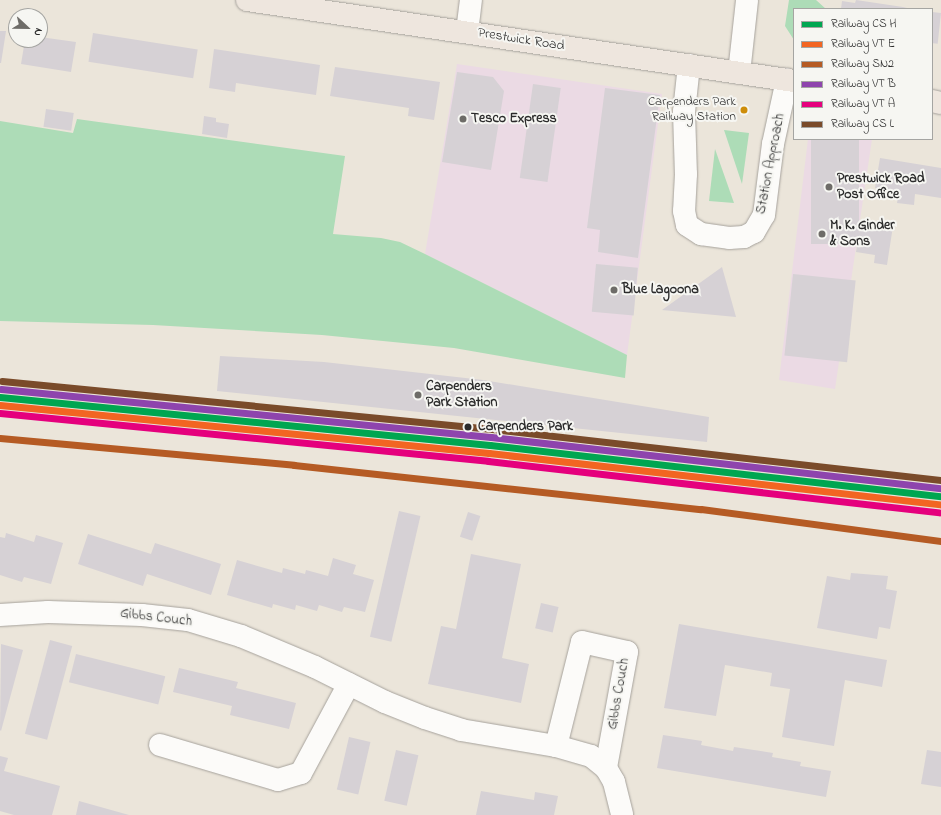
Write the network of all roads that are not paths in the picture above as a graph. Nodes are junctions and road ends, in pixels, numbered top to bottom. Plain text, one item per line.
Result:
1 (471, 0) edge
2 (747, 0) edge
3 (256, 1) edge
4 (467, 32) junction
5 (689, 65) junction
6 (739, 73) junction
7 (791, 80) edge
8 (0, 615) edge
9 (349, 684) junction
10 (160, 745) dead end
11 (556, 746) junction
12 (606, 768) junction
13 (622, 815) edge

1 - 4 street
2 - 6 street
3 - 4 main road, Prestwick Road
4 - 5 main road, Prestwick Road
5 - 6 main road, Prestwick Road
5 - 7 street, Station Approach
6 - 7 main road, Prestwick Road
8 - 9 street, Gibbs Couch
9 - 10 street
9 - 11 street, Gibbs Couch
11 - 12 street, Gibbs Couch
11 - 12 street, Gibbs Couch
12 - 13 street, Gibbs Couch

